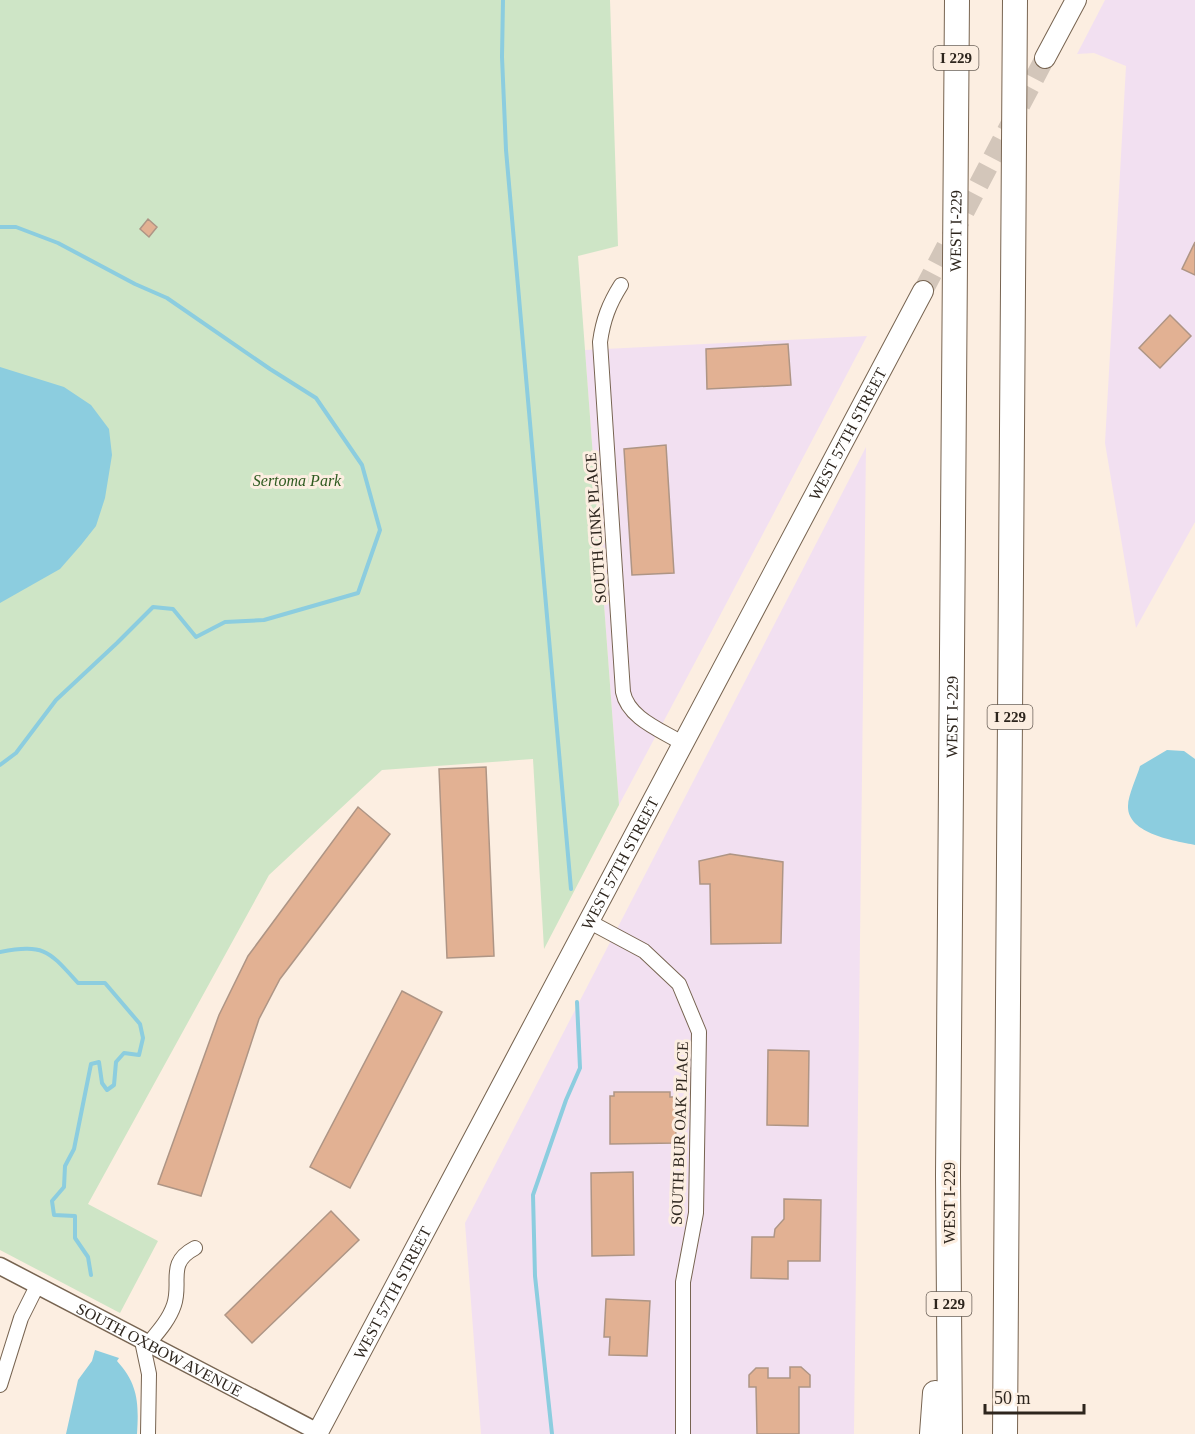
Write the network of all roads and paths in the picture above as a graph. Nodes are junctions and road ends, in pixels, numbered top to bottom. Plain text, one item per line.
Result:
1 (957, 0) edge
2 (1015, 0) edge
3 (1076, 0) edge
4 (1045, 58) tunnel mouth
5 (621, 285) dead end
6 (922, 291) tunnel mouth
7 (682, 743) junction
8 (588, 921) junction
9 (948, 1175) junction
10 (195, 1248) dead end
11 (0, 1266) edge
12 (37, 1286) junction
13 (1006, 1338) junction
14 (145, 1342) junction
15 (0, 1385) edge
16 (318, 1433) edge
17 (148, 1434) edge
18 (683, 1434) edge
19 (932, 1434) edge
20 (950, 1434) edge
21 (1005, 1434) edge
22 (1010, 1434) edge

1 - 9 highway, WEST I-229 / I 229
2 - 13 highway, I 229
3 - 4 main road
5 - 7 street, SOUTH CINK PLACE
6 - 7 main road, WEST 57TH STREET
7 - 8 main road, WEST 57TH STREET
8 - 16 main road, WEST 57TH STREET
8 - 18 street, SOUTH BUR OAK PLACE
9 - 19 highway
9 - 20 highway, WEST I-229 / I 229
10 - 14 street
11 - 12 street, SOUTH OXBOW AVENUE
12 - 14 street, SOUTH OXBOW AVENUE
12 - 15 street
13 - 21 highway, I 229
13 - 22 highway
14 - 16 street, SOUTH OXBOW AVENUE
14 - 17 street

